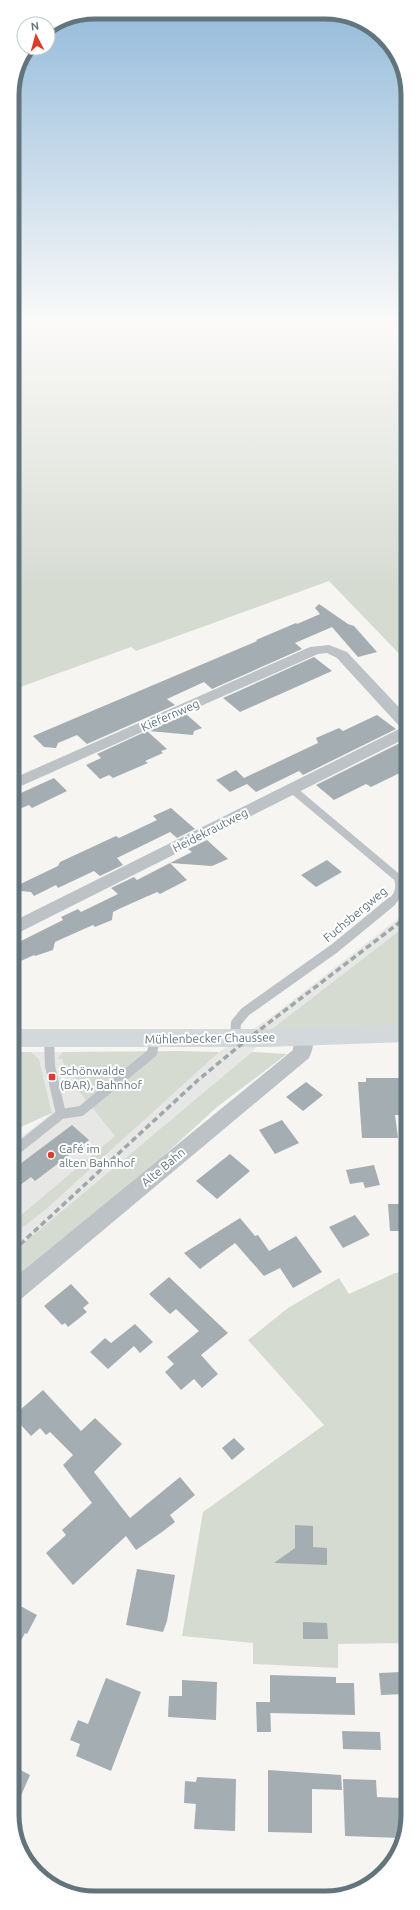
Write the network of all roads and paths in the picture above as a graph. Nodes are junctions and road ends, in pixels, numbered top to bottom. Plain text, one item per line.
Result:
1 (401, 719) edge
2 (401, 734) edge
3 (19, 782) edge
4 (292, 789) junction
5 (19, 926) edge
6 (401, 1033) edge
7 (304, 1037) junction
8 (19, 1038) edge
9 (49, 1038) junction
10 (235, 1038) junction
11 (155, 1039) junction
12 (61, 1114) junction
13 (19, 1147) edge
14 (19, 1286) edge

1 - 3 street, Kiefernweg
2 - 4 street, Heidekrautweg
4 - 5 street, Heidekrautweg
4 - 10 lane, Fuchsbergweg
6 - 7 main road, Mühlenbecker Chaussee
7 - 10 main road, Mühlenbecker Chaussee
7 - 14 street, Alte Bahn
8 - 9 main road, Mühlenbecker Chaussee
9 - 11 main road, Mühlenbecker Chaussee
9 - 12 lane
10 - 11 main road, Mühlenbecker Chaussee
11 - 12 lane
12 - 13 lane

